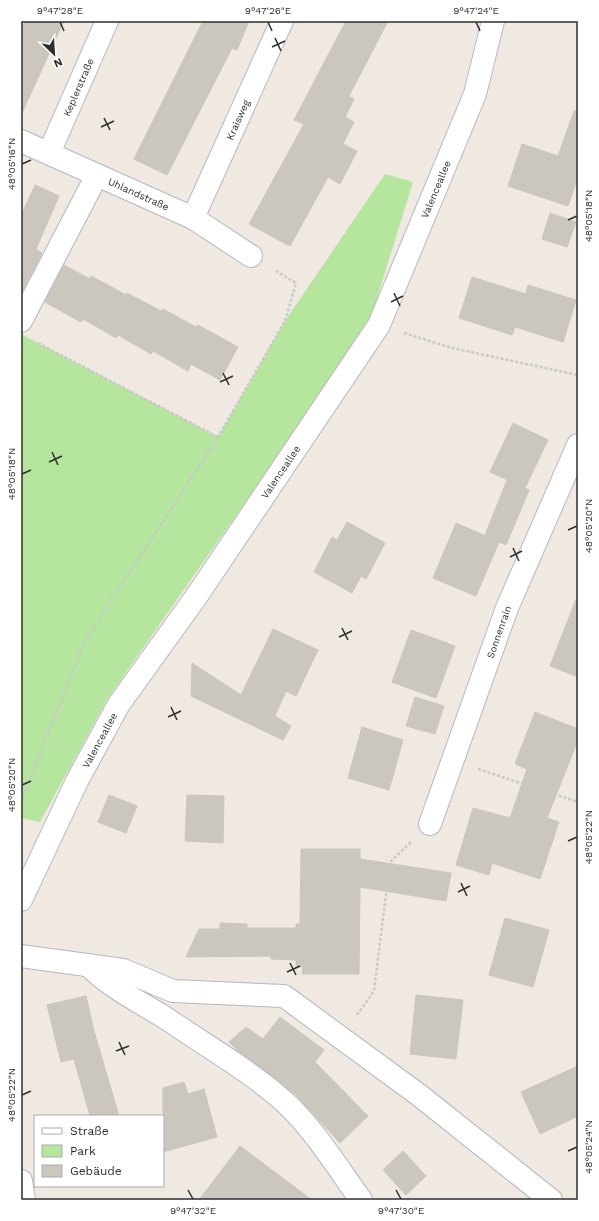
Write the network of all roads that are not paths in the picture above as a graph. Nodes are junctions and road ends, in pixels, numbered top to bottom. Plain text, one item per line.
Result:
1 (107, 21) edge
2 (282, 21) edge
3 (493, 21) edge
4 (21, 141) edge
5 (49, 154) junction
6 (97, 175) junction
7 (193, 218) junction
8 (251, 256) dead end
9 (21, 321) edge
10 (578, 445) edge
11 (430, 824) road end
12 (21, 900) edge
13 (21, 956) edge
14 (88, 965) junction
15 (21, 1181) edge
16 (24, 1200) edge
17 (361, 1200) edge
18 (551, 1200) edge

1 - 5 street, Keplerstraße
2 - 7 street, Kraisweg
3 - 12 street, Valenceallee
4 - 5 street, Uhlandstraße
5 - 6 street, Uhlandstraße
6 - 7 street, Uhlandstraße
6 - 9 street
7 - 8 street, Uhlandstraße
10 - 11 street, Sonnenrain
13 - 14 street
14 - 17 street
14 - 18 street
15 - 16 street

